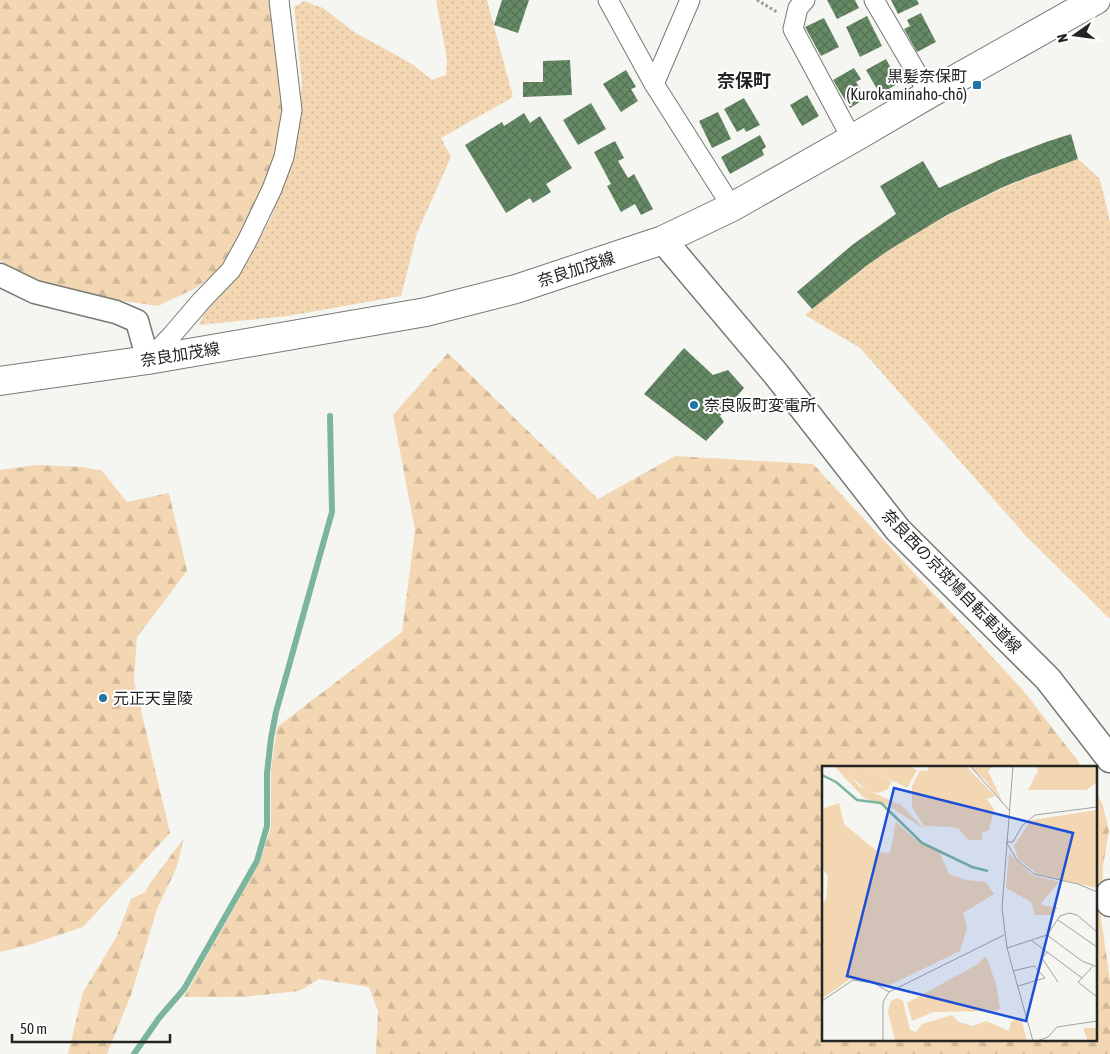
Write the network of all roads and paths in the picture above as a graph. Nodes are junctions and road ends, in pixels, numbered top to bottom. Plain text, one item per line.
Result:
1 (279, 0) edge
2 (608, 0) edge
3 (690, 0) edge
4 (805, 0) edge
5 (874, 0) edge
6 (1096, 0) edge
7 (654, 84) junction
8 (929, 94) junction
9 (852, 139) junction
10 (732, 207) junction
11 (663, 240) junction
12 (0, 275) edge
13 (148, 360) junction
14 (0, 381) edge
15 (1110, 759) edge
16 (1110, 893) edge
17 (1110, 903) edge

1 - 13 street
2 - 7 street
3 - 7 street
4 - 9 street
5 - 8 street
6 - 8 main road, 奈良加茂線
7 - 10 street
8 - 9 main road, 奈良加茂線
9 - 10 main road, 奈良加茂線
10 - 11 main road, 奈良加茂線
11 - 13 main road, 奈良加茂線
11 - 15 main road, 奈良西の京斑鳩自転車道線
12 - 13 street
13 - 14 main road, 奈良加茂線
16 - 17 main road

